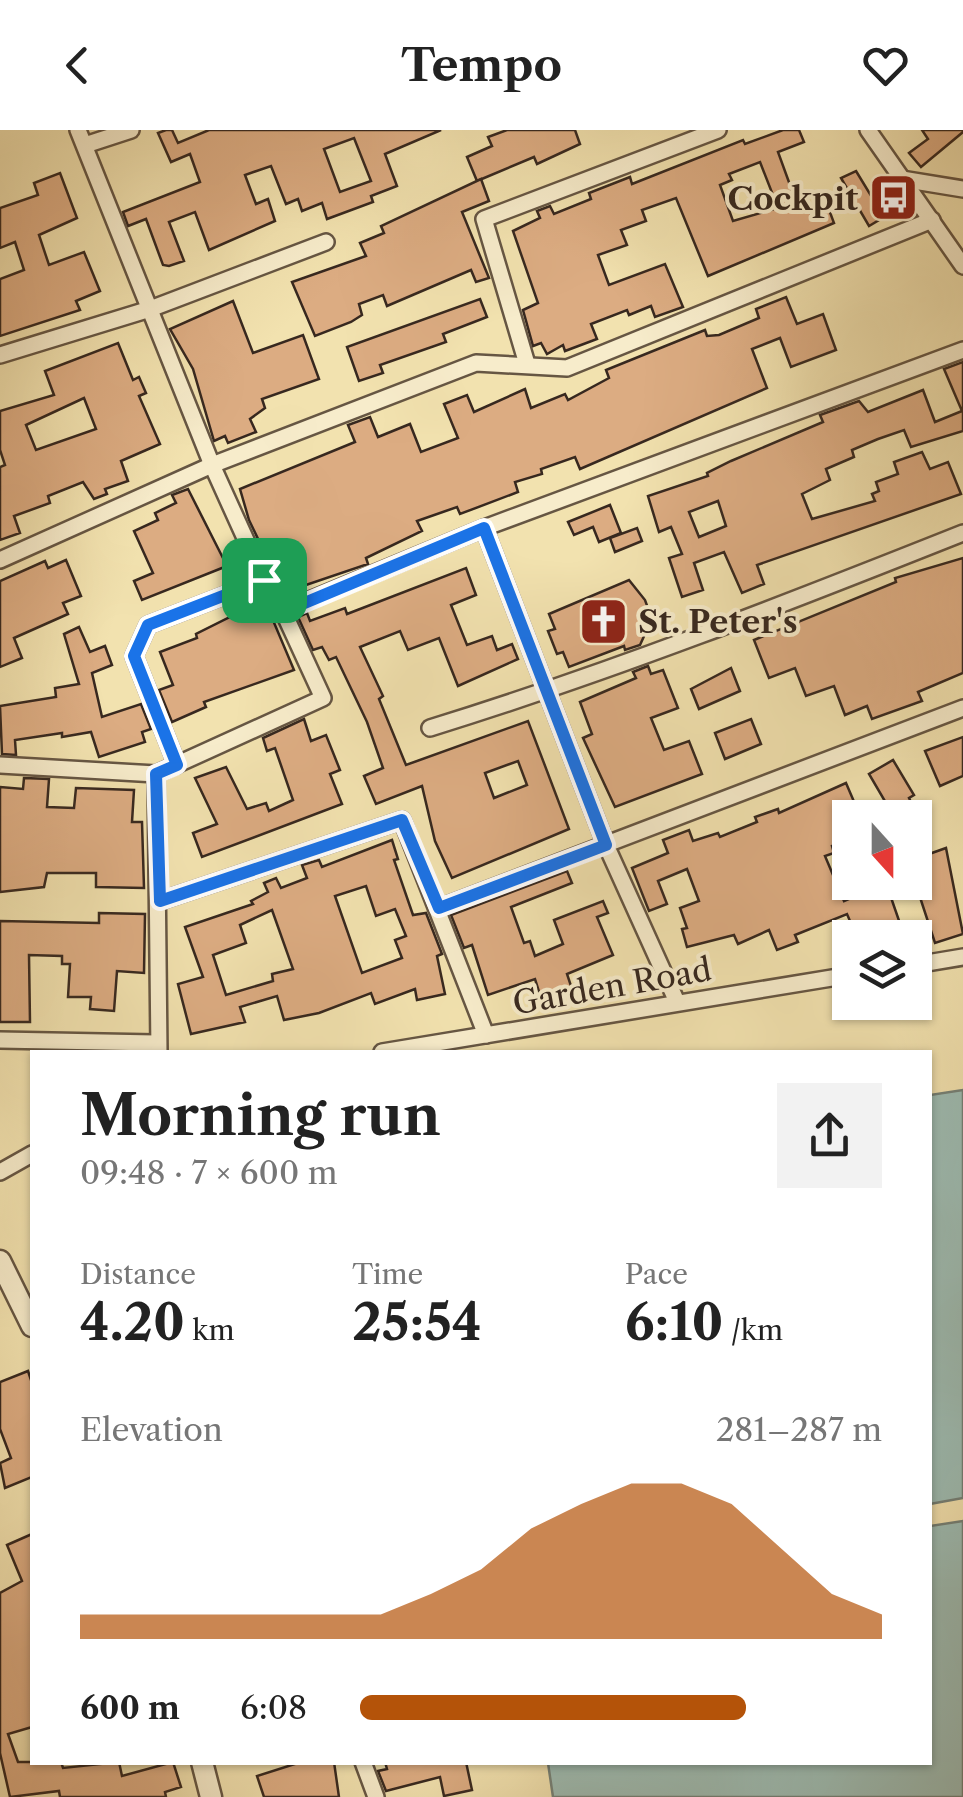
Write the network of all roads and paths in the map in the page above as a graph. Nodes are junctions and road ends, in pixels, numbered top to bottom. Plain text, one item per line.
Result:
1 (131, 130) edge
2 (718, 130) edge
3 (868, 130) edge
4 (82, 138) edge
5 (902, 179) junction
6 (963, 189) edge
7 (932, 220) junction
8 (326, 242) dead end
9 (963, 266) edge
10 (150, 309) junction
11 (963, 350) edge
12 (0, 355) edge
13 (526, 364) junction
14 (212, 465) junction
15 (484, 528) junction
16 (963, 533) edge
17 (0, 560) edge
18 (264, 580) junction
19 (283, 612) junction
20 (544, 693) junction
21 (963, 708) edge
22 (430, 728) dead end
23 (0, 765) edge
24 (177, 765) junction
25 (156, 774) junction
26 (606, 845) junction
27 (160, 901) junction
28 (439, 908) junction
29 (963, 957) edge
30 (932, 962) edge
31 (832, 978) edge
32 (678, 1002) junction
33 (486, 1035) junction
34 (0, 1040) edge
35 (157, 1048) edge
36 (394, 1050) edge
37 (30, 1155) edge
38 (0, 1172) edge
39 (0, 1261) edge
40 (30, 1322) edge
41 (203, 1765) edge
42 (364, 1765) edge
43 (210, 1797) edge
44 (376, 1797) edge

1 - 4 street
2 - 13 street
3 - 5 street
4 - 10 street
5 - 6 street
5 - 7 street
7 - 9 street
7 - 13 street
8 - 10 street
10 - 12 street
10 - 14 street
11 - 15 street
13 - 14 street
14 - 17 street
14 - 18 street
15 - 19 street
15 - 20 street
16 - 20 street
18 - 19 street
18 - 24 street
19 - 24 street
20 - 22 street
20 - 26 street
21 - 26 street
23 - 25 street
24 - 25 street
25 - 27 street
26 - 28 street
26 - 32 street
27 - 28 street
27 - 35 street
28 - 33 street
29 - 30 street
31 - 32 street, Garden Road
32 - 33 street, Garden Road
33 - 36 street, Garden Road
34 - 35 street
37 - 38 street
39 - 40 street
41 - 43 street
42 - 44 street

